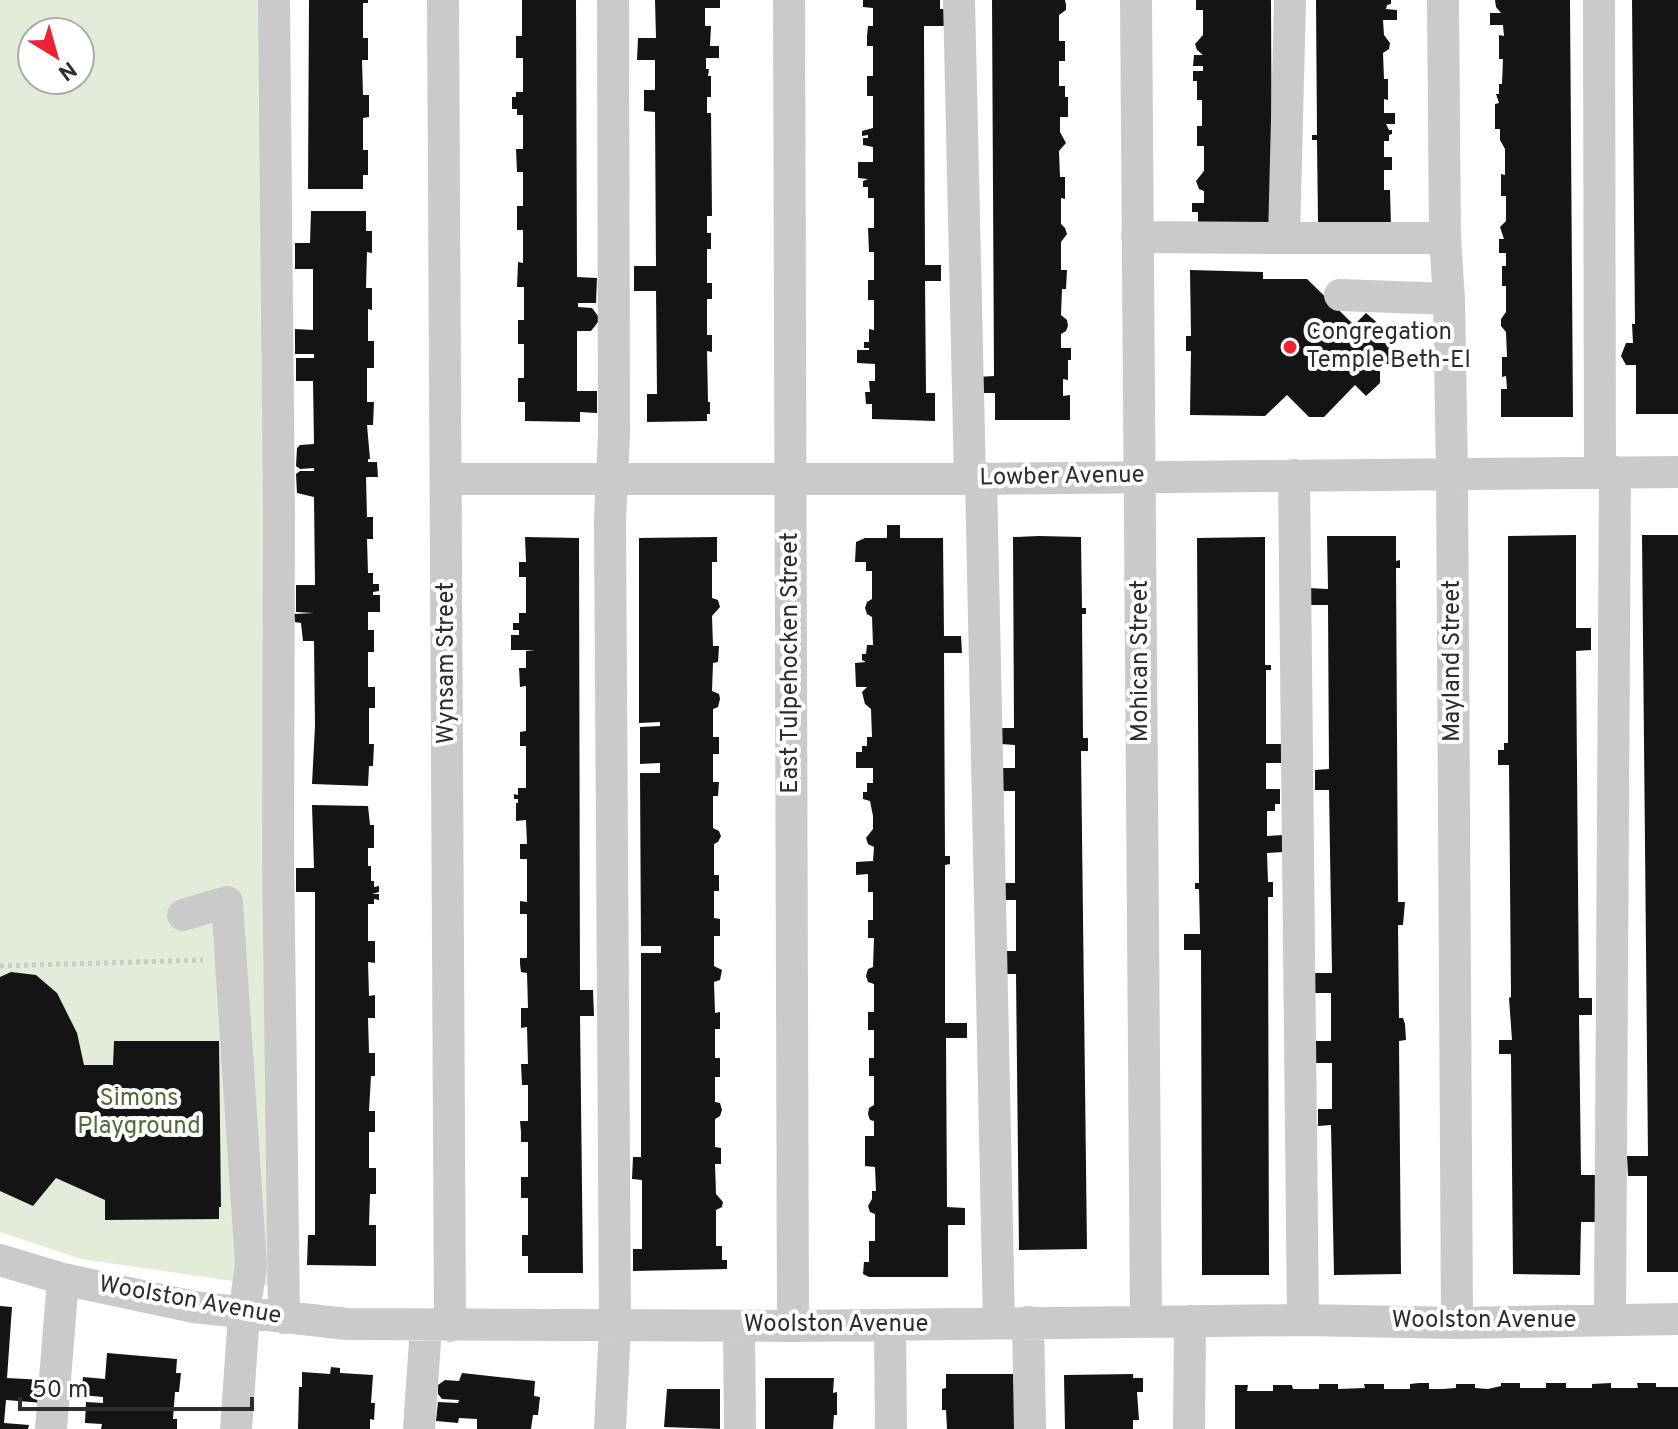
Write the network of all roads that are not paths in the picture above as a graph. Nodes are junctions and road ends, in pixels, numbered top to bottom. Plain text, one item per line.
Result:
1 (274, 0) edge
2 (443, 0) edge
3 (613, 0) edge
4 (789, 0) edge
5 (959, 0) edge
6 (1136, 0) edge
7 (1290, 0) edge
8 (1443, 0) edge
9 (1599, 0) edge
10 (1137, 237) junction
11 (1284, 238) junction
12 (1445, 238) junction
13 (1340, 295) dead end
14 (1449, 299) junction
15 (1607, 472) junction
16 (1678, 472) edge
17 (1452, 474) junction
18 (1294, 475) junction
19 (1139, 476) junction
20 (791, 478) junction
21 (975, 478) junction
22 (446, 479) junction
23 (612, 479) junction
24 (183, 915) dead end
25 (0, 1260) edge
26 (63, 1279) junction
27 (244, 1314) junction
28 (284, 1318) junction
29 (1610, 1319) junction
30 (1678, 1319) edge
31 (1303, 1320) junction
32 (1190, 1321) junction
33 (1014, 1322) junction
34 (1146, 1322) junction
35 (1457, 1323) junction
36 (438, 1326) junction
37 (615, 1326) junction
38 (739, 1326) junction
39 (793, 1326) junction
40 (890, 1326) junction
41 (51, 1429) edge
42 (236, 1429) edge
43 (419, 1429) edge
44 (610, 1429) edge
45 (740, 1429) edge
46 (891, 1429) edge
47 (1030, 1429) edge
48 (1189, 1429) edge

1 - 28 street
2 - 22 street, Wynsam Street
3 - 23 street
4 - 20 street, East Tulpehocken Street
5 - 21 street
6 - 10 street, Mohican Street
7 - 11 street
8 - 12 street, Mayland Street
9 - 15 street
10 - 11 street
10 - 19 street, Mohican Street
11 - 12 street
12 - 14 street, Mayland Street
13 - 14 street
14 - 17 street, Mayland Street
15 - 16 street, Lowber Avenue
15 - 17 street, Lowber Avenue
15 - 29 street
17 - 18 street, Lowber Avenue
17 - 35 street, Mayland Street
18 - 19 street, Lowber Avenue
18 - 31 street
19 - 21 street, Lowber Avenue
19 - 34 street, Mohican Street
20 - 21 street, Lowber Avenue
20 - 23 street, Lowber Avenue
20 - 39 street, East Tulpehocken Street
21 - 33 street
22 - 23 street, Lowber Avenue
22 - 36 street, Wynsam Street
23 - 37 street
24 - 27 street
25 - 26 street, Woolston Avenue
26 - 27 street, Woolston Avenue
26 - 41 street
27 - 28 street, Woolston Avenue
27 - 42 street
28 - 36 street, Woolston Avenue
29 - 30 street, Woolston Avenue
29 - 35 street, Woolston Avenue
31 - 32 street, Woolston Avenue
31 - 35 street, Woolston Avenue
32 - 34 street, Woolston Avenue
32 - 48 street
33 - 34 street, Woolston Avenue
33 - 40 street, Woolston Avenue
33 - 47 street
36 - 37 street, Woolston Avenue
36 - 43 street, Wynsam Street
37 - 38 street, Woolston Avenue
37 - 44 street
38 - 39 street, Woolston Avenue
38 - 45 street
39 - 40 street, Woolston Avenue
40 - 46 street

